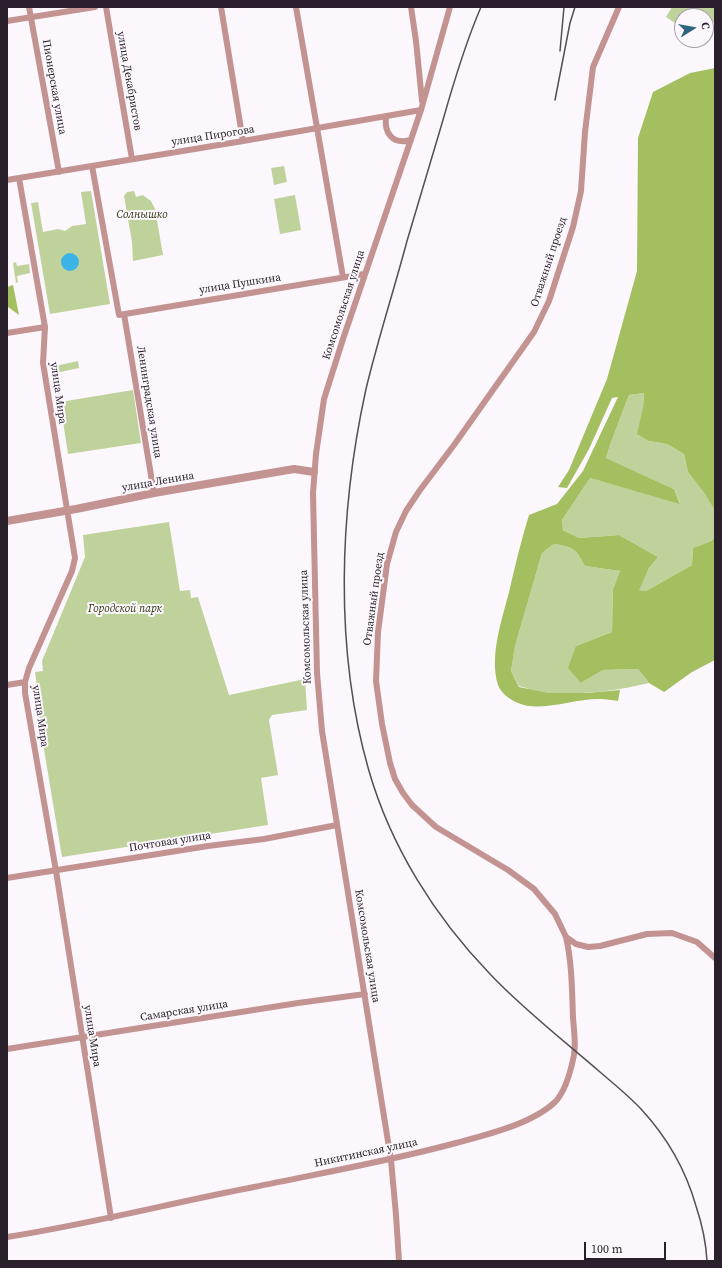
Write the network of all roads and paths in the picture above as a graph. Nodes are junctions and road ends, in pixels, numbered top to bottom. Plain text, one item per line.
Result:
1 (29, 7) edge
2 (95, 7) edge
3 (106, 7) edge
4 (221, 7) edge
5 (296, 7) edge
6 (411, 7) edge
7 (450, 7) edge
8 (619, 7) edge
9 (31, 17) junction
10 (7, 21) edge
11 (422, 107) junction
12 (386, 116) junction
13 (317, 128) junction
14 (411, 140) junction
15 (243, 141) junction
16 (132, 159) junction
17 (92, 166) junction
18 (59, 172) junction
19 (19, 178) junction
20 (7, 180) edge
21 (364, 274) junction
22 (343, 278) junction
23 (122, 314) junction
24 (45, 327) junction
25 (7, 334) edge
26 (314, 472) junction
27 (154, 493) junction
28 (68, 510) junction
29 (7, 521) edge
30 (25, 682) junction
31 (7, 685) edge
32 (337, 824) junction
33 (56, 871) junction
34 (7, 878) edge
35 (566, 937) junction
36 (715, 958) edge
37 (365, 994) junction
38 (82, 1038) junction
39 (7, 1049) edge
40 (391, 1160) junction
41 (111, 1218) junction
42 (7, 1237) edge
43 (399, 1261) edge

1 - 9 street, Пионерская улица
2 - 9 street
3 - 16 street, улица Декабристов
4 - 15 street
5 - 13 street, Комсомольская улица
6 - 11 street
7 - 11 street, Комсомольская улица
8 - 35 street, Отважный проезд
9 - 10 street
9 - 18 street, Пионерская улица
11 - 12 street, улица Пирогова
11 - 14 street, Комсомольская улица
12 - 13 street, улица Пирогова
12 - 14 street
13 - 15 street, улица Пирогова
13 - 22 street, Комсомольская улица
14 - 21 street, Комсомольская улица
15 - 16 street, улица Пирогова
16 - 17 street, улица Пирогова
17 - 18 street, улица Пирогова
17 - 23 street, Ленинградская улица
18 - 19 street, улица Пирогова
19 - 20 street, улица Пирогова
19 - 24 street, улица Мира
21 - 22 street, улица Пушкина
21 - 26 street, Комсомольская улица
22 - 23 street, улица Пушкина
23 - 27 street, Ленинградская улица
24 - 25 street
24 - 28 street, улица Мира
26 - 27 street, улица Ленина
26 - 32 street, Комсомольская улица
27 - 28 street, улица Ленина
28 - 29 street, улица Ленина
28 - 30 street, улица Мира
30 - 31 street
30 - 33 street, улица Мира
32 - 33 street, Почтовая улица
32 - 37 street, Комсомольская улица
33 - 34 street, Почтовая улица
33 - 38 street, улица Мира
35 - 36 street
35 - 40 street, Никитинская улица
37 - 38 street, Самарская улица
37 - 40 street, Комсомольская улица
38 - 39 street, Самарская улица
38 - 41 street, улица Мира
40 - 41 street, Никитинская улица
40 - 43 street, Комсомольская улица
41 - 42 street, Никитинская улица

